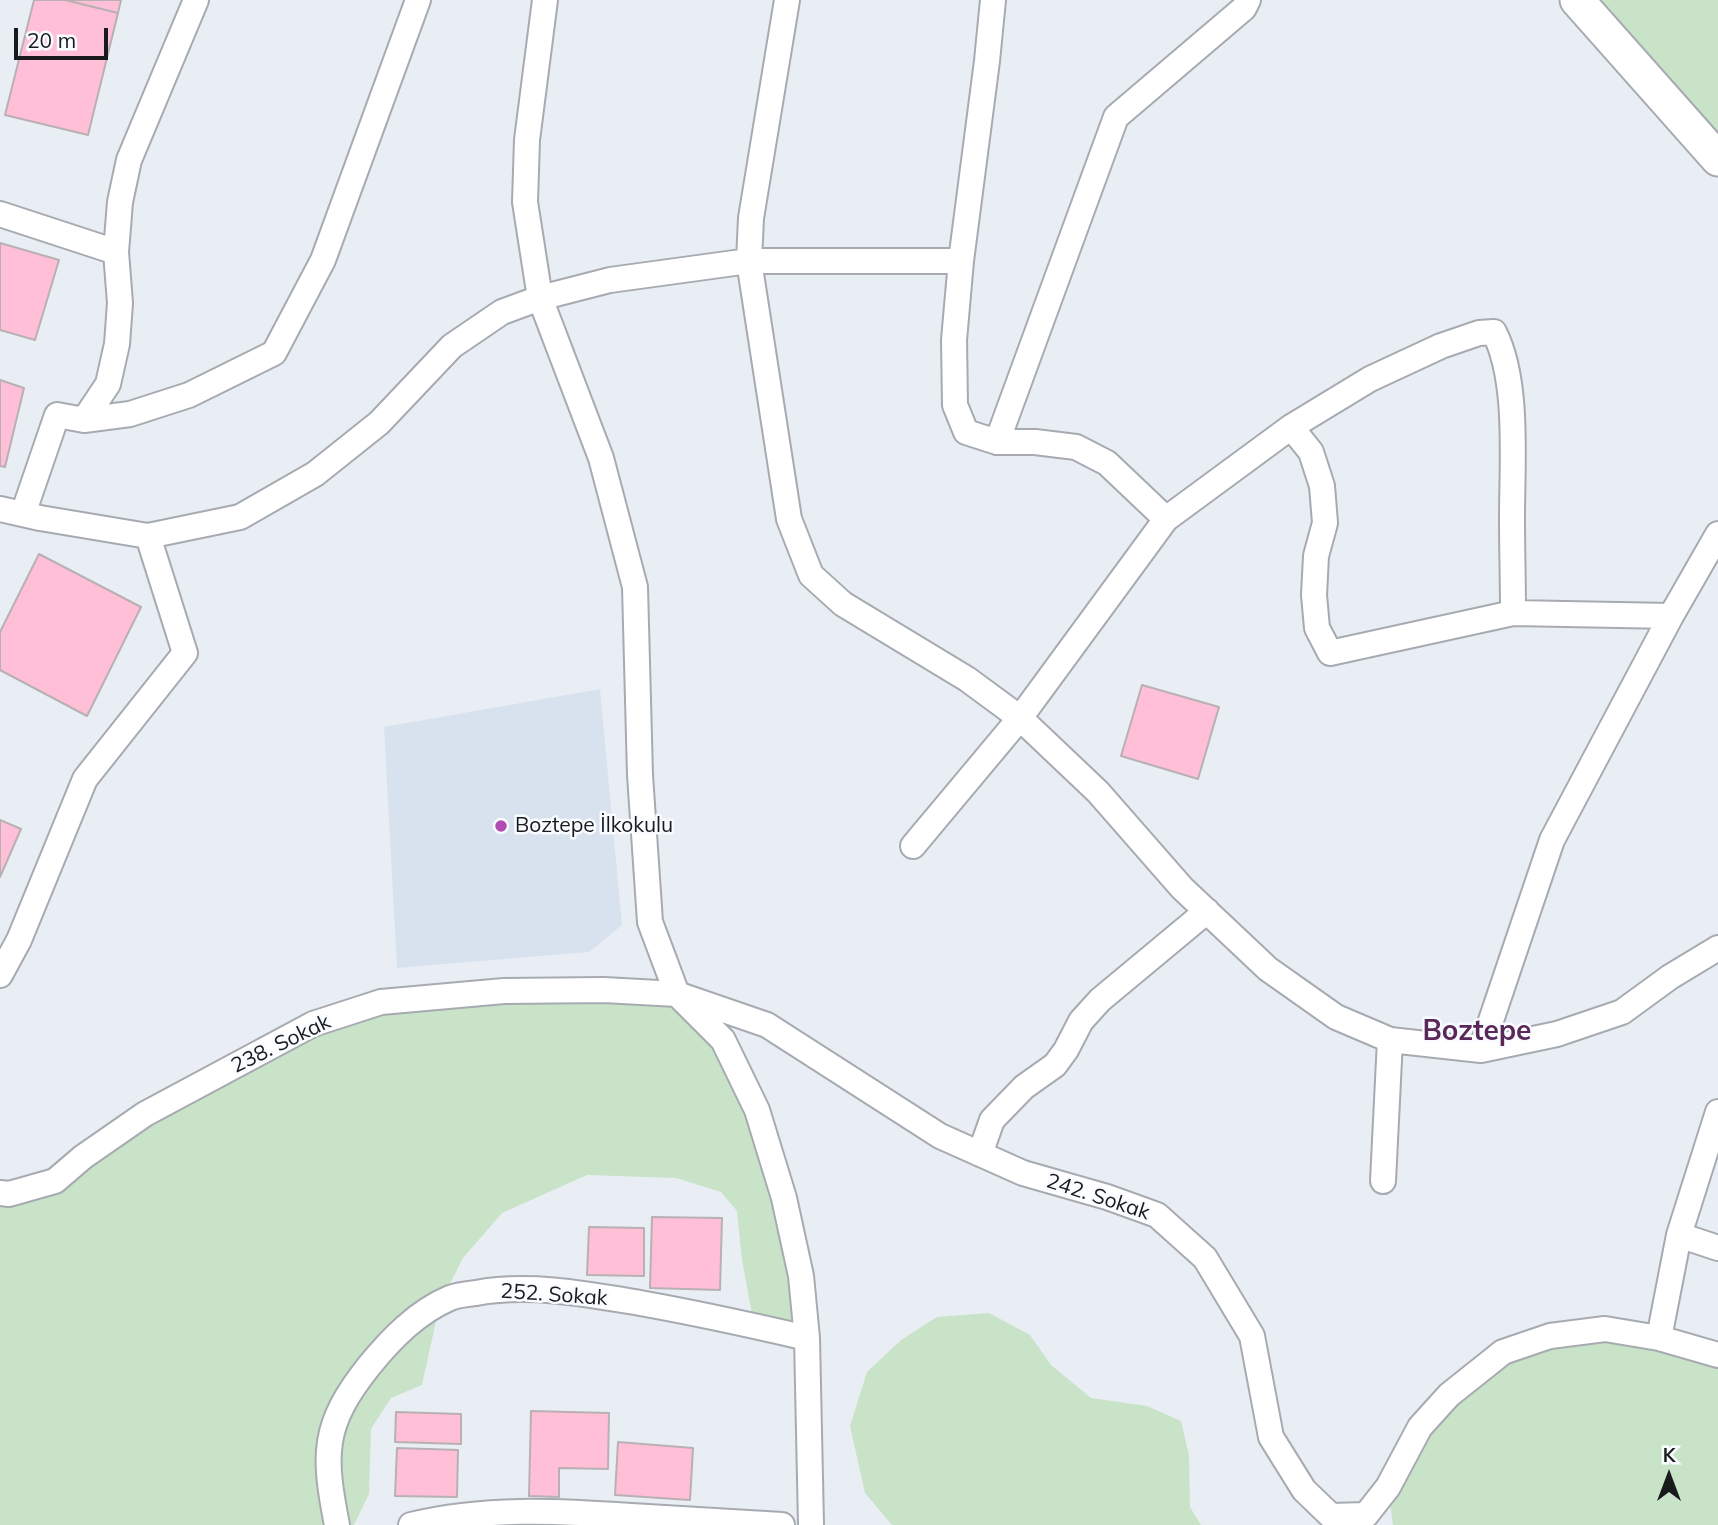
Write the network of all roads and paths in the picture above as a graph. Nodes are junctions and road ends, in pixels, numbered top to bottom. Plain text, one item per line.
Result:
1 (196, 0) edge
2 (418, 0) edge
3 (545, 0) edge
4 (787, 0) edge
5 (993, 0) edge
6 (1248, 0) edge
7 (1577, 0) edge
8 (1718, 159) edge
9 (0, 214) edge
10 (116, 252) junction
11 (750, 261) junction
12 (961, 261) junction
13 (540, 298) junction
14 (84, 420) junction
15 (1291, 427) junction
16 (997, 442) junction
17 (12, 511) edge
18 (1166, 519) junction
19 (1718, 534) edge
20 (148, 536) junction
21 (1513, 613) junction
22 (1671, 616) junction
23 (1020, 718) junction
24 (913, 846) dead end
25 (1207, 911) junction
26 (10, 936) edge
27 (1718, 948) edge
28 (0, 975) edge
29 (677, 994) junction
30 (1390, 1040) junction
31 (1481, 1051) junction
32 (1718, 1112) edge
33 (980, 1154) junction
34 (1383, 1181) dead end
35 (0, 1193) edge
36 (1679, 1235) junction
37 (1718, 1248) edge
38 (807, 1338) junction
39 (1659, 1338) junction
40 (1718, 1355) edge
41 (337, 1525) edge
42 (411, 1525) edge
43 (782, 1525) edge
44 (811, 1525) edge

1 - 10 street
2 - 14 street
3 - 13 street
4 - 11 street
5 - 12 street
6 - 16 street
7 - 8 main road
9 - 10 street
10 - 14 street
11 - 12 street
11 - 13 street
11 - 23 street
12 - 16 street
13 - 20 street
13 - 29 street
14 - 17 street
15 - 18 street
15 - 21 street
15 - 21 street
16 - 18 street
17 - 20 street
18 - 23 street
19 - 22 street
20 - 26 street
21 - 22 street
22 - 31 street
23 - 24 street
23 - 25 street
25 - 30 street
25 - 33 street
26 - 28 street
27 - 31 street
29 - 33 street, 242. Sokak
29 - 35 street, 238. Sokak
29 - 38 street
30 - 31 street
30 - 34 street
32 - 36 street
33 - 39 street, 242. Sokak
36 - 37 street
36 - 39 street
38 - 41 street, 252. Sokak
38 - 44 street
39 - 40 street, 242. Sokak
42 - 43 street

